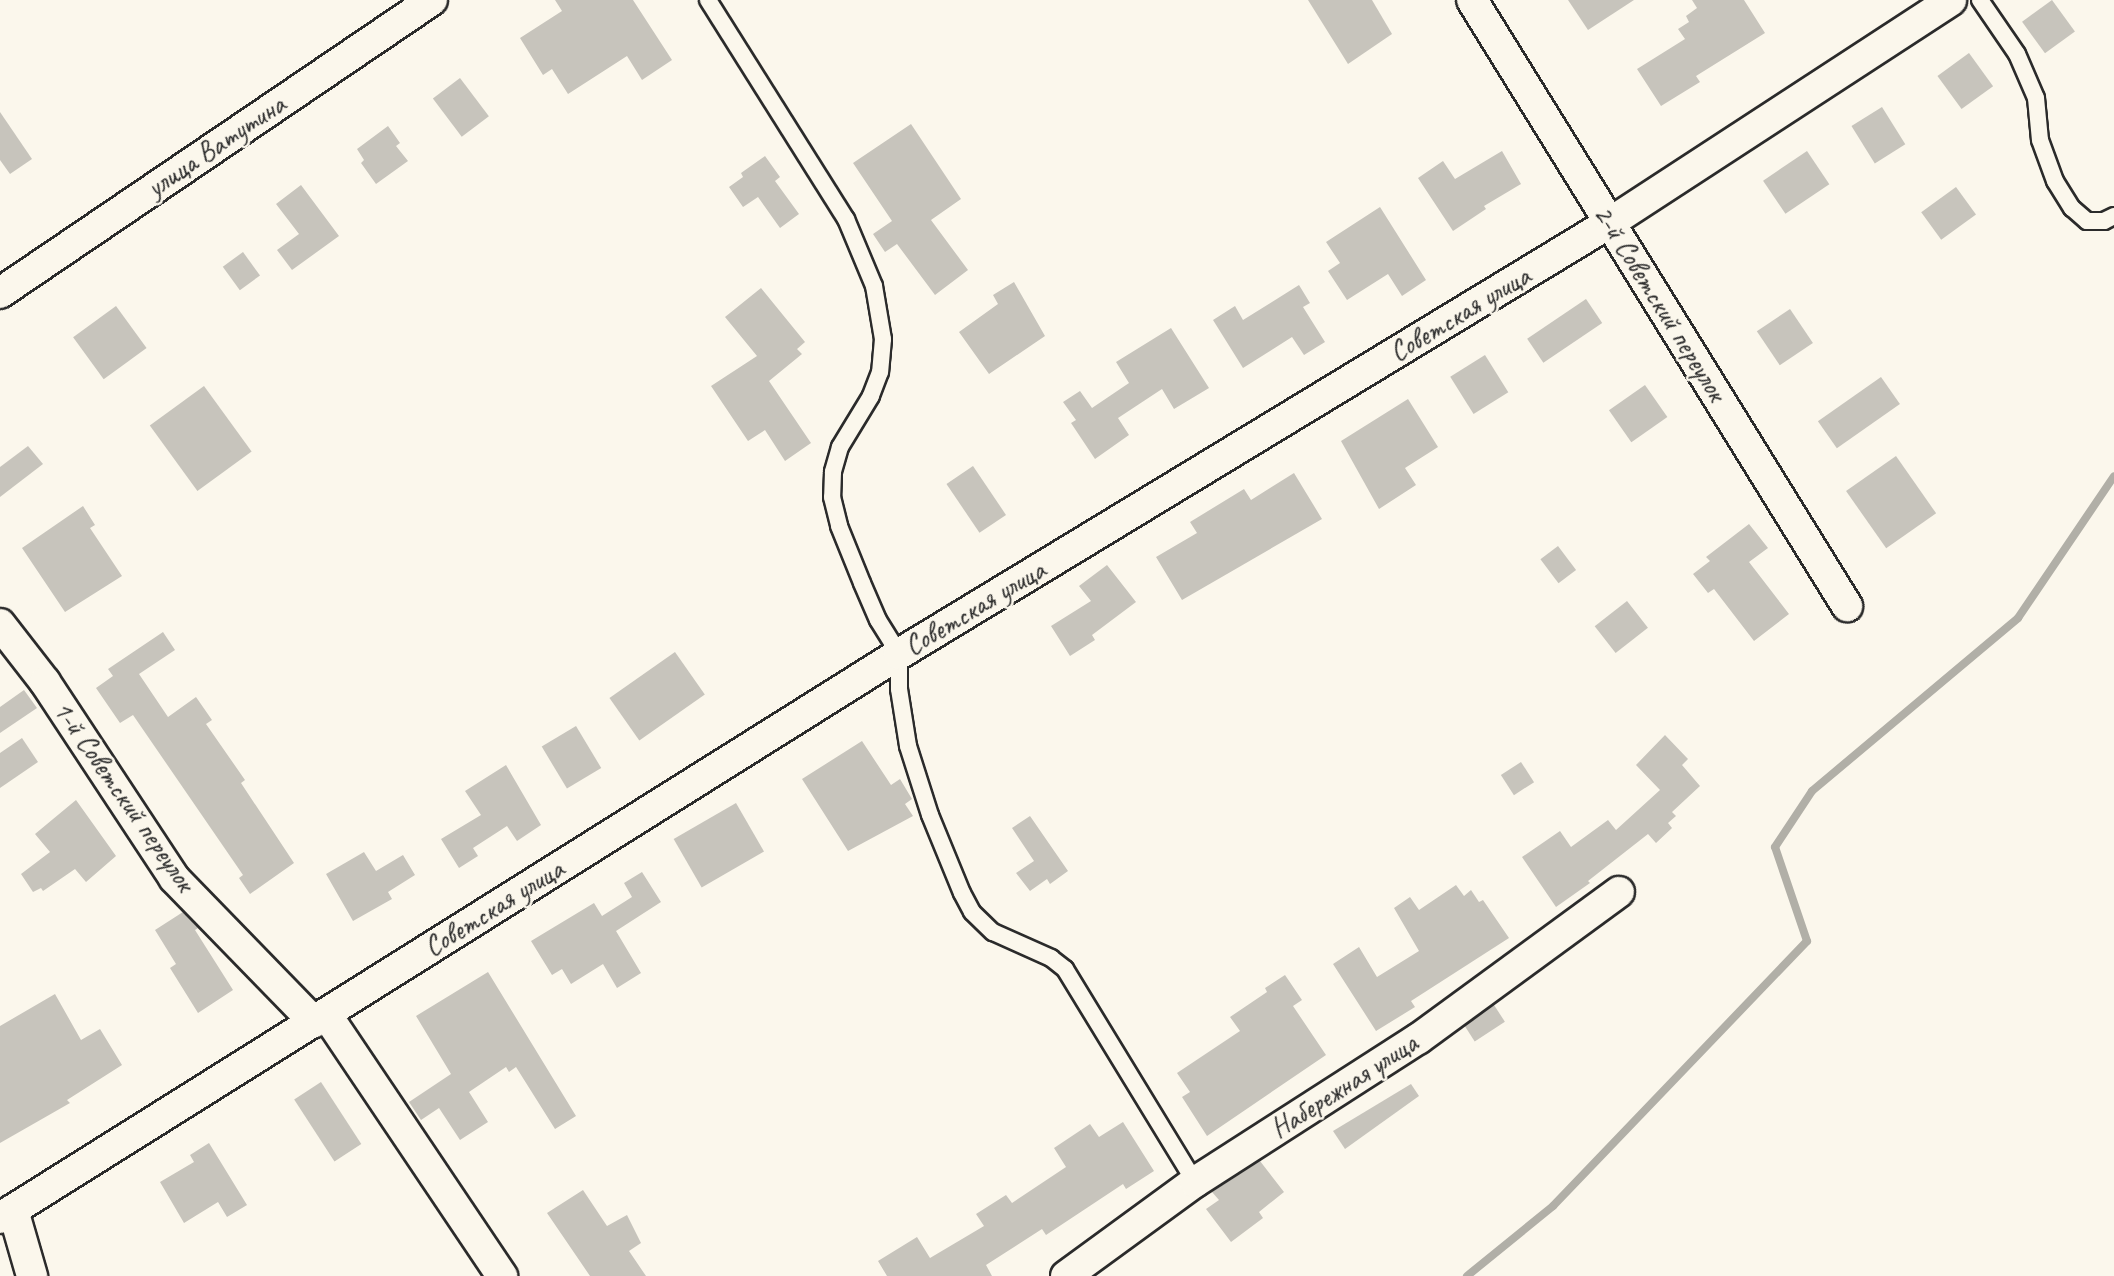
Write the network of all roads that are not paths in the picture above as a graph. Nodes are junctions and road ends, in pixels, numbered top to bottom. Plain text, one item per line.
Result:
1 (432, 0) edge
2 (708, 0) edge
3 (1472, 0) edge
4 (1951, 0) edge
5 (1980, 0) edge
6 (2114, 216) edge
7 (1611, 222) junction
8 (0, 293) edge
9 (1847, 606) dead end
10 (0, 624) edge
11 (899, 654) junction
12 (1619, 892) dead end
13 (320, 1018) junction
14 (1195, 1182) junction
15 (7, 1214) edge
16 (32, 1276) edge
17 (502, 1276) edge
18 (1066, 1276) edge

1 - 8 street, улица Ватутина
2 - 11 lane
3 - 7 street, 2-й Советский переулок
4 - 7 street, Советская улица
5 - 6 lane
7 - 9 street, 2-й Советский переулок
7 - 11 street, Советская улица
10 - 13 street, 1-й Советский переулок
11 - 13 street, Советская улица
11 - 14 lane
12 - 14 street, Набережная улица
13 - 15 street, Советская улица
13 - 17 street, 1-й Советский переулок
14 - 18 street, Набережная улица
15 - 16 street

